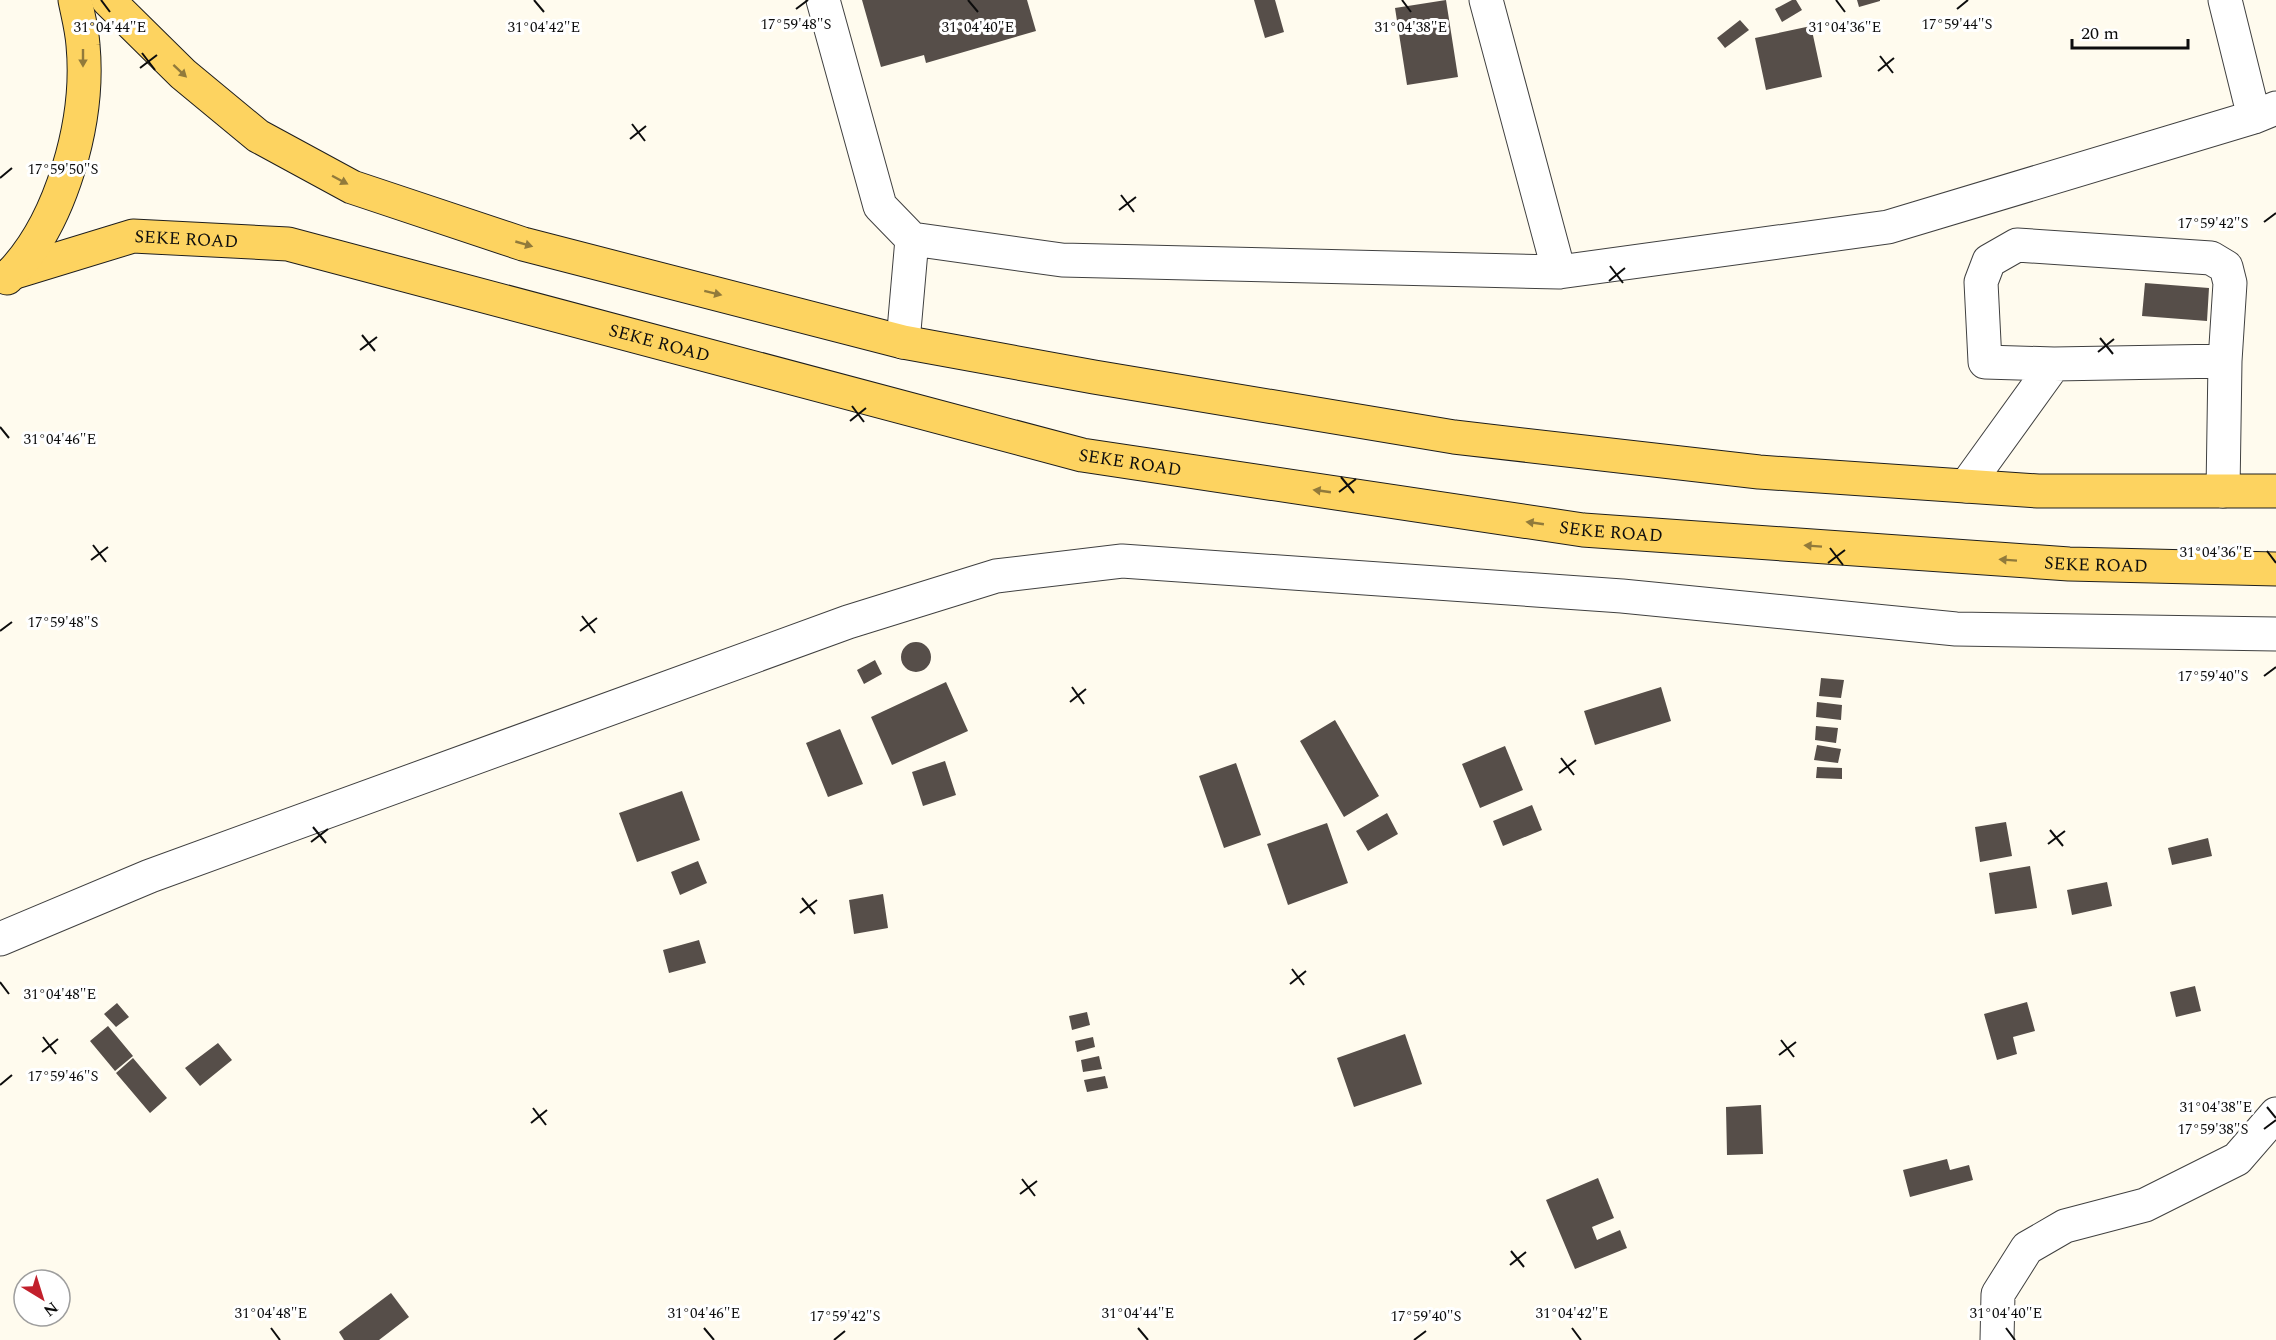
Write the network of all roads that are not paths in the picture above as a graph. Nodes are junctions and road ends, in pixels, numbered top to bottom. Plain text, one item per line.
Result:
1 (75, 0) edge
2 (108, 0) edge
3 (824, 0) edge
4 (1486, 0) edge
5 (2225, 0) edge
6 (2265, 112) edge
7 (912, 239) junction
8 (1559, 272) junction
9 (6, 279) edge
10 (903, 342) junction
11 (2225, 361) junction
12 (2054, 364) junction
13 (1966, 486) junction
14 (2223, 491) junction
15 (2276, 491) edge
16 (2276, 568) edge
17 (2276, 634) edge
18 (0, 939) edge
19 (2276, 1114) edge
20 (1997, 1340) edge

1 -> 9 main road, SEKE ROAD
2 -> 10 main road
3 - 7 street
4 - 8 street
5 - 6 street
6 - 8 street
7 - 8 street
7 - 10 street
16 -> 9 main road, SEKE ROAD
10 - 13 main road
11 - 12 street
11 - 12 street
11 - 14 street
12 - 13 street
13 - 14 main road
14 - 15 main road
17 - 18 street
19 - 20 street

